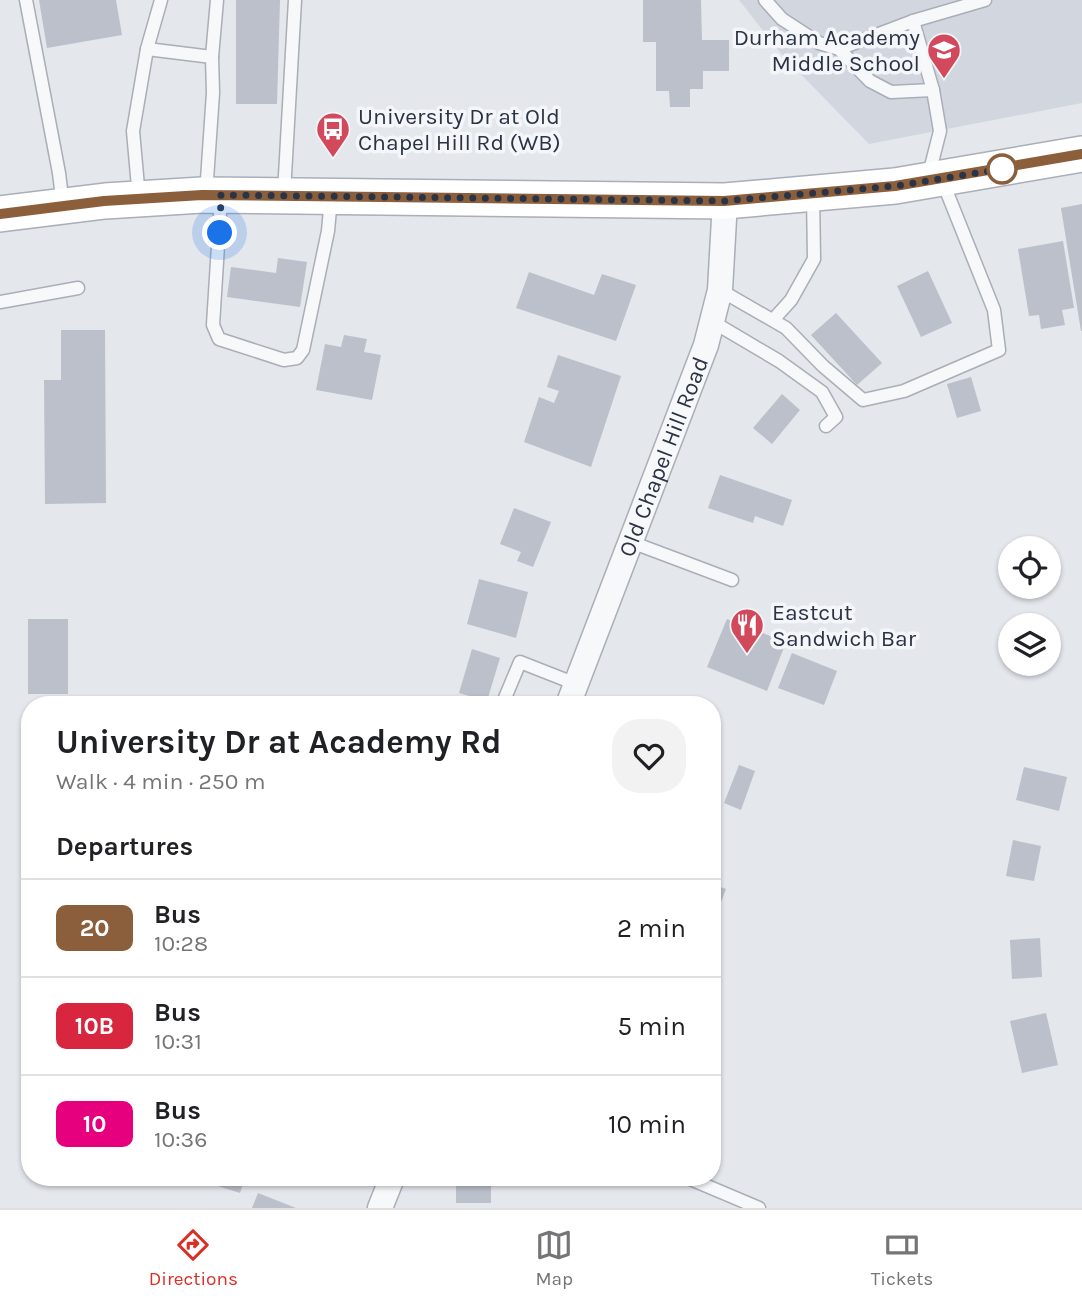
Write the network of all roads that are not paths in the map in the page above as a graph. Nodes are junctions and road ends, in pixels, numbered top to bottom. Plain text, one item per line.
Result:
1 (26, 0) edge
2 (161, 0) edge
3 (217, 0) edge
4 (295, 0) edge
5 (765, 0) edge
6 (985, 0) edge
7 (913, 21) junction
8 (147, 49) junction
9 (839, 49) junction
10 (212, 57) junction
11 (933, 90) junction
12 (1082, 154) edge
13 (935, 180) junction
14 (284, 194) junction
15 (332, 194) junction
16 (813, 194) junction
17 (214, 195) junction
18 (139, 199) junction
19 (724, 201) junction
20 (63, 206) junction
21 (0, 214) edge
22 (78, 288) dead end
23 (720, 289) junction
24 (0, 302) edge
25 (773, 320) junction
26 (713, 322) junction
27 (826, 426) dead end
28 (631, 542) junction
29 (732, 580) dead end
30 (572, 695) edge
31 (506, 696) edge
32 (389, 1186) edge
33 (707, 1186) edge
34 (380, 1208) edge
35 (760, 1208) edge

1 - 20 lane
2 - 8 lane
3 - 10 lane
4 - 14 lane
5 - 9 lane
6 - 7 lane
7 - 9 lane
7 - 11 lane
8 - 10 lane
8 - 18 lane
9 - 11 lane
10 - 17 lane
11 - 13 lane
12 - 13 main road
13 - 16 main road
13 - 25 lane
14 - 15 main road
14 - 17 main road
15 - 17 lane
15 - 19 main road
16 - 19 main road
16 - 25 lane
17 - 18 main road
18 - 20 main road
19 - 23 street, Old Chapel Hill Road
20 - 21 main road
22 - 24 lane
23 - 25 lane
23 - 26 street, Old Chapel Hill Road
26 - 27 lane
26 - 28 street, Old Chapel Hill Road
28 - 29 lane
28 - 30 street, Old Chapel Hill Road
30 - 31 lane
32 - 34 street
33 - 35 lane

